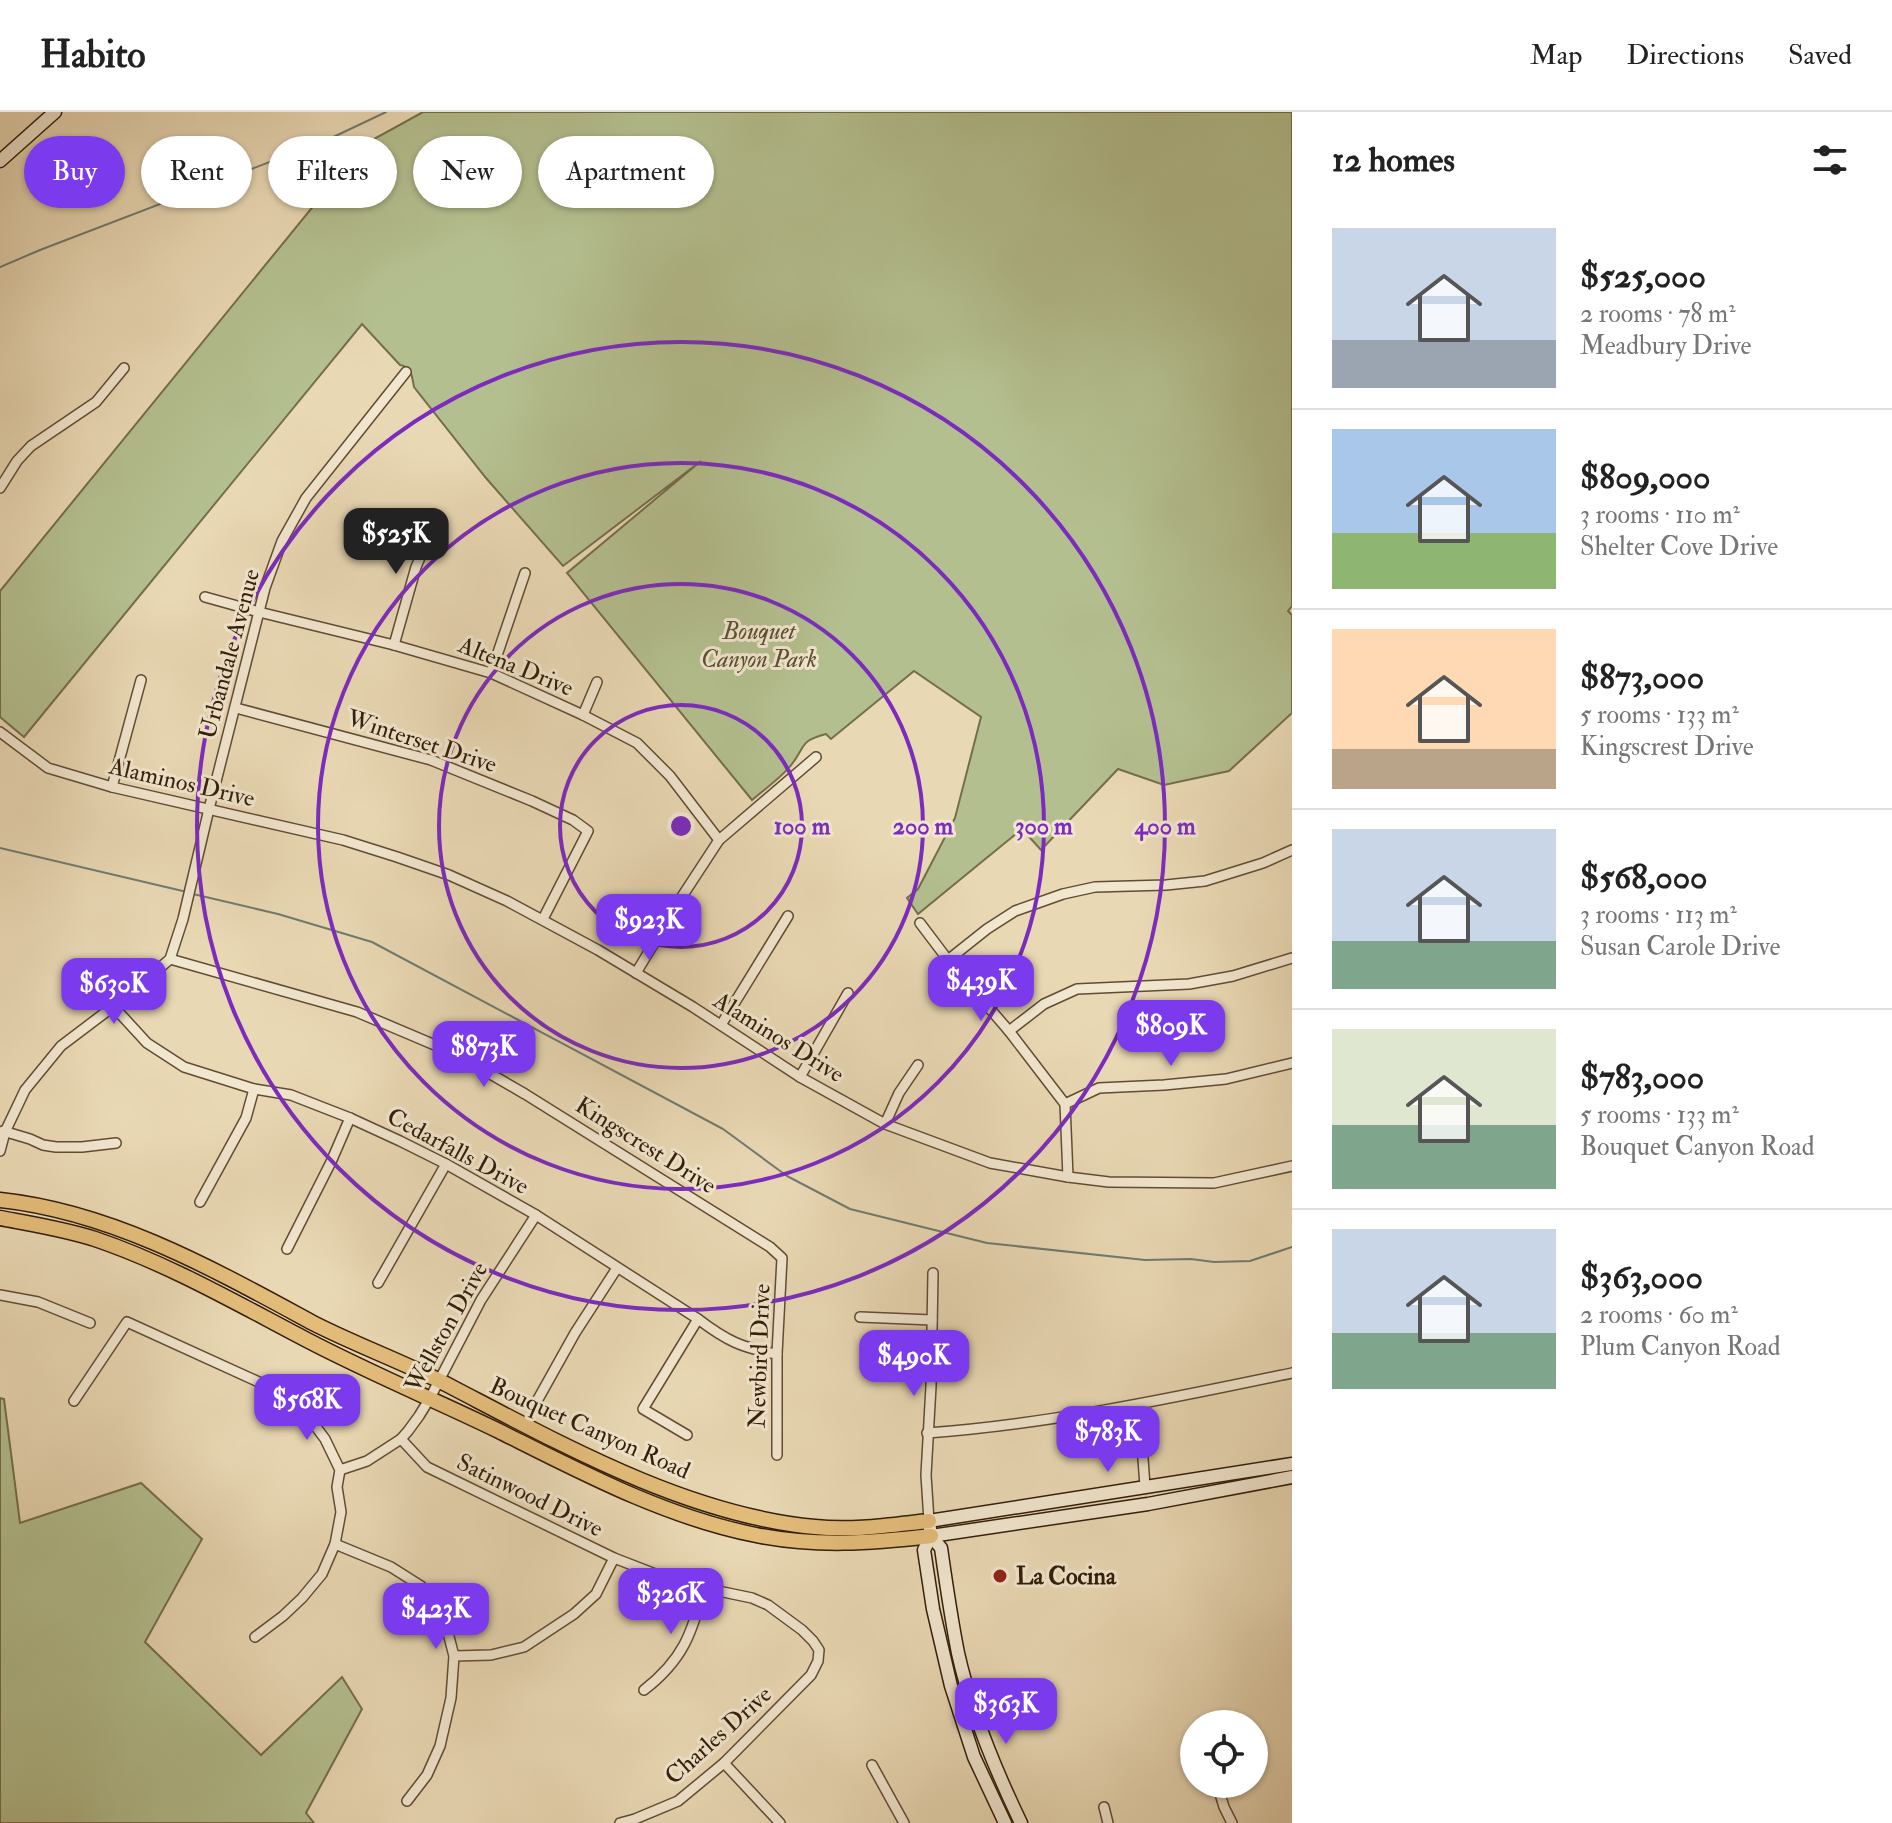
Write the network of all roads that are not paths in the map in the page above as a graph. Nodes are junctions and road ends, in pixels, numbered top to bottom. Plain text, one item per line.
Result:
1 (55, 112) edge
2 (0, 161) edge
3 (124, 368) dead end
4 (406, 372) dead end
5 (0, 488) edge
6 (436, 520) dead end
7 (525, 573) dead end
8 (205, 597) dead end
9 (259, 612) junction
10 (394, 645) junction
11 (491, 673) junction
12 (141, 680) dead end
13 (597, 682) dead end
14 (236, 708) junction
15 (583, 715) junction
16 (0, 732) edge
17 (816, 757) dead end
18 (112, 787) junction
19 (209, 809) junction
20 (719, 840) junction
21 (1292, 850) edge
22 (788, 916) dead end
23 (543, 919) junction
24 (920, 923) dead end
25 (1292, 958) edge
26 (170, 959) junction
27 (948, 960) junction
28 (636, 973) junction
29 (848, 993) dead end
30 (113, 1006) junction
31 (721, 1025) junction
32 (1009, 1031) junction
33 (1292, 1063) edge
34 (918, 1065) dead end
35 (800, 1077) junction
36 (254, 1089) junction
37 (1065, 1104) junction
38 (350, 1118) junction
39 (885, 1124) junction
40 (2, 1131) edge
41 (116, 1143) dead end
42 (0, 1151) edge
43 (446, 1164) junction
44 (1292, 1166) edge
45 (1068, 1177) junction
46 (0, 1200) edge
47 (200, 1202) dead end
48 (536, 1215) junction
49 (0, 1218) edge
50 (287, 1249) dead end
51 (782, 1258) joint
52 (617, 1268) junction
53 (933, 1273) dead end
54 (378, 1283) dead end
55 (0, 1295) edge
56 (860, 1317) dead end
57 (698, 1319) junction
58 (932, 1320) junction
59 (90, 1323) dead end
60 (777, 1354) junction
61 (1292, 1373) edge
62 (438, 1380) junction
63 (430, 1398) junction
64 (74, 1401) dead end
65 (537, 1401) dead end
66 (1139, 1405) junction
67 (927, 1433) junction
68 (687, 1435) dead end
69 (401, 1439) junction
70 (777, 1455) dead end
71 (1292, 1464) edge
72 (340, 1470) junction
73 (1221, 1475) junction
74 (1292, 1477) edge
75 (1145, 1486) junction
76 (1224, 1490) junction
77 (1108, 1492) junction
78 (1092, 1513) junction
79 (929, 1521) junction
80 (931, 1536) junction
81 (335, 1544) junction
82 (614, 1558) junction
83 (704, 1588) junction
84 (255, 1637) dead end
85 (819, 1650) joint
86 (454, 1656) junction
87 (644, 1690) dead end
88 (724, 1763) junction
89 (872, 1765) dead end
90 (1221, 1798) edge
91 (407, 1801) dead end
92 (1104, 1807) dead end
93 (620, 1823) edge
94 (780, 1823) edge
95 (904, 1823) edge
96 (1005, 1823) edge
97 (1021, 1823) edge
98 (1108, 1823) edge
99 (1232, 1823) edge

1 - 2 main road
3 - 5 street
4 - 9 street, Urbandale Avenue
6 - 10 street
7 - 11 street
8 - 9 street, Altena Drive
9 - 10 street, Altena Drive
9 - 14 street, Urbandale Avenue
10 - 11 street, Altena Drive
11 - 15 street, Altena Drive
12 - 18 street
13 - 15 street
14 - 19 street, Urbandale Avenue
14 - 23 street, Winterset Drive
15 - 20 street, Altena Drive
16 - 18 street, Alaminos Drive
17 - 20 street
18 - 19 street, Alaminos Drive
19 - 23 street, Alaminos Drive
19 - 26 street, Urbandale Avenue
20 - 28 street
21 - 27 street
22 - 31 street
23 - 28 street, Alaminos Drive
24 - 27 street
25 - 32 street
26 - 30 street
26 - 51 street, Kingscrest Drive
27 - 32 street
28 - 31 street, Alaminos Drive
29 - 35 street
30 - 36 street, Cedarfalls Drive
30 - 40 street
31 - 35 street, Alaminos Drive
32 - 37 street
33 - 37 street
34 - 39 street
35 - 39 street, Alaminos Drive
36 - 38 street, Cedarfalls Drive
36 - 47 street
37 - 45 street
38 - 43 street, Cedarfalls Drive
38 - 50 street
39 - 45 street, Alaminos Drive
40 - 41 street
40 - 42 street
43 - 48 street, Cedarfalls Drive
43 - 54 street
44 - 45 street, Alaminos Drive
46 - 62 main road, Bouquet Canyon Road
48 - 52 street, Cedarfalls Drive
48 - 62 street, Wellston Drive
49 - 63 main road, Bouquet Canyon Road
51 - 60 street, Newbird Drive
52 - 57 street, Cedarfalls Drive
52 - 65 street
53 - 58 street
55 - 59 street
56 - 58 street
57 - 60 street, Cedarfalls Drive
57 - 68 street
58 - 67 street
60 - 70 street, Newbird Drive
61 - 66 street
62 - 63 street, Wellston Drive
62 - 79 main road, Bouquet Canyon Road
63 - 69 street, Wellston Drive
63 - 80 main road, Bouquet Canyon Road
64 - 72 street
66 - 67 street
66 - 75 street
67 - 79 street
69 - 72 street, Wellston Drive
69 - 82 street, Satinwood Drive
71 - 73 main road, Bouquet Canyon Road
72 - 81 street
73 - 75 main road, Bouquet Canyon Road
73 - 76 main road
74 - 76 main road, Bouquet Canyon Road
75 - 77 main road, Bouquet Canyon Road
76 - 78 main road, Bouquet Canyon Road
77 - 78 main road
77 - 79 main road, Bouquet Canyon Road
78 - 80 main road, Bouquet Canyon Road
79 - 80 main road
80 - 96 main road
80 - 97 main road
81 - 84 street
81 - 86 street
82 - 83 street, Satinwood Drive
82 - 86 street
83 - 85 street, Satinwood Drive
83 - 87 street
85 - 88 street, Charles Drive
86 - 91 street
88 - 93 street, Charles Drive
88 - 94 street
89 - 95 street
90 - 99 street
92 - 98 street

